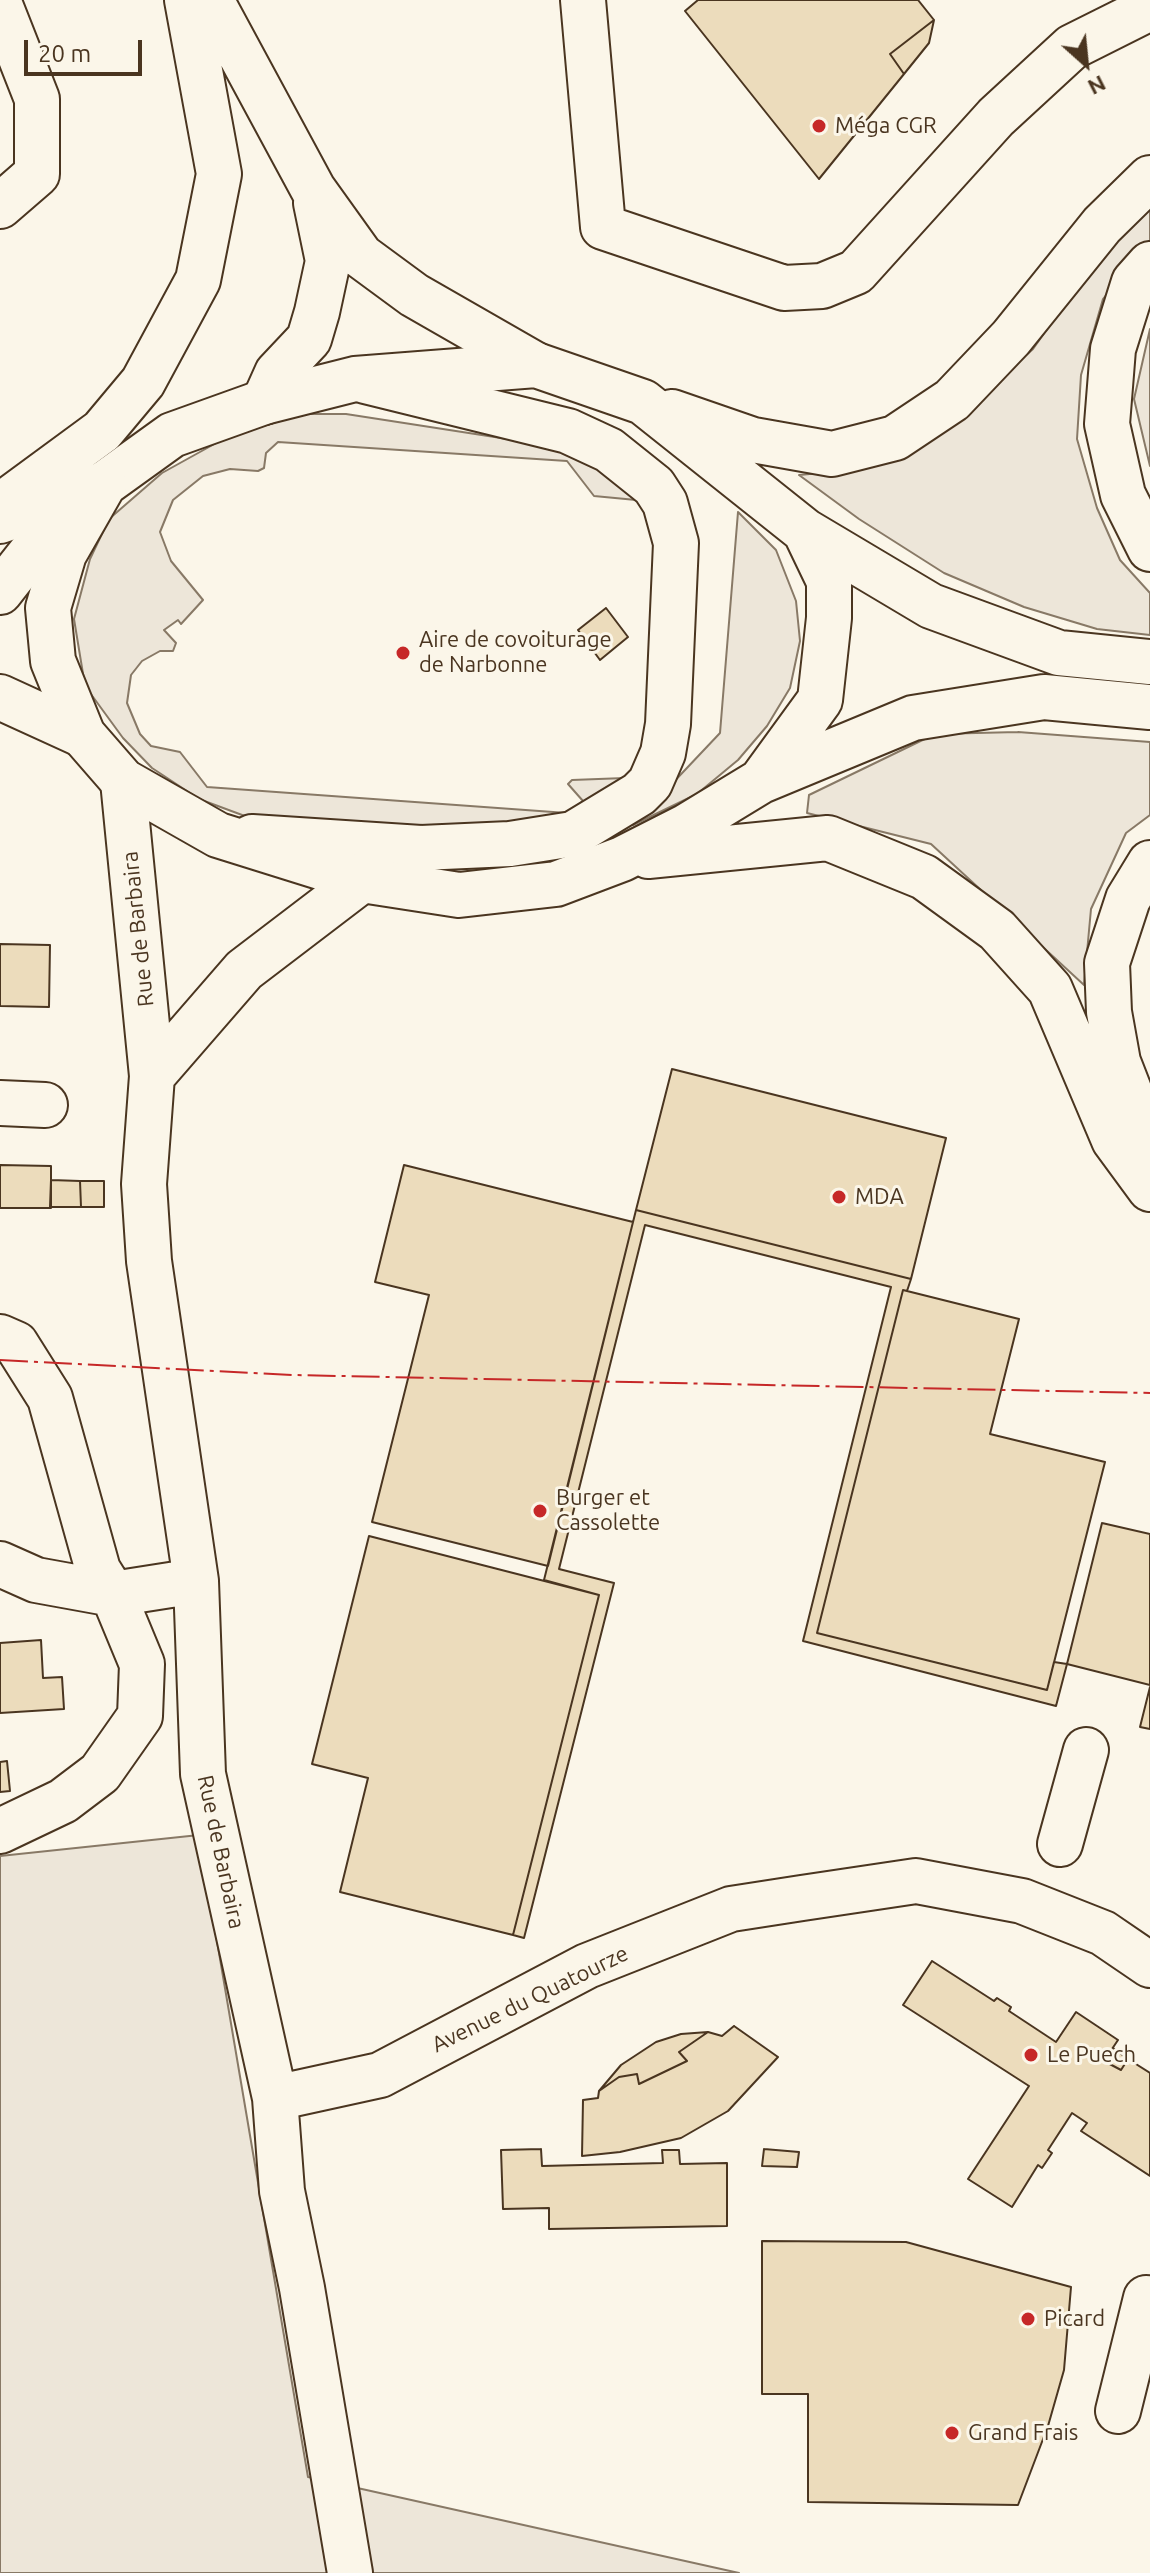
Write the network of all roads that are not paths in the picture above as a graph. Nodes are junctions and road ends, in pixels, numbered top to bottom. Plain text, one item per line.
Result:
1 (187, 0) edge
2 (211, 0) edge
3 (583, 0) edge
4 (0, 5) edge
5 (1150, 8) edge
6 (1150, 178) edge
7 (313, 189) junction
8 (0, 206) edge
9 (1150, 264) edge
10 (536, 365) junction
11 (355, 379) junction
12 (264, 402) junction
13 (643, 402) junction
14 (104, 484) junction
15 (0, 506) edge
16 (0, 521) edge
17 (805, 531) junction
18 (1150, 549) edge
19 (0, 592) edge
20 (1150, 662) edge
21 (0, 697) edge
22 (1150, 707) edge
23 (83, 735) junction
24 (123, 781) junction
25 (761, 781) junction
26 (218, 835) junction
27 (622, 859) junction
28 (1150, 863) edge
29 (362, 880) junction
30 (152, 1076) junction
31 (0, 1103) edge
32 (45, 1105) dead end
33 (1150, 1132) edge
34 (1150, 1189) edge
35 (0, 1337) edge
36 (0, 1564) edge
37 (196, 1581) junction
38 (113, 1594) junction
39 (1086, 1750) dead end
40 (0, 1831) edge
41 (1060, 1844) dead end
42 (1150, 1965) edge
43 (275, 2098) junction
44 (1150, 2299) edge
45 (1118, 2411) dead end
46 (350, 2573) edge

1 - 15 main road
2 - 7 main road
3 - 5 main road
4 - 8 main road
6 - 13 main road
7 - 10 main road
7 - 12 main road
9 - 18 main road
10 - 11 main road
10 - 13 main road
11 - 12 main road
11 - 26 main road
12 - 14 main road
13 - 17 main road
14 - 16 main road
14 - 19 main road
14 - 23 main road
17 - 20 main road
17 - 25 main road
21 - 23 main road
22 - 25 main road
23 - 24 main road
24 - 26 main road
24 - 30 main road, Rue de Barbaira
25 - 27 main road
26 - 29 main road
27 - 29 main road
27 - 34 main road
28 - 33 main road
29 - 30 main road
30 - 37 main road, Rue de Barbaira
31 - 32 main road
35 - 38 main road
36 - 38 main road
37 - 38 main road
37 - 43 main road, Rue de Barbaira
38 - 40 main road
39 - 41 main road
42 - 43 main road, Avenue du Quatourze
43 - 46 main road, Rue de Barbaira
44 - 45 main road

